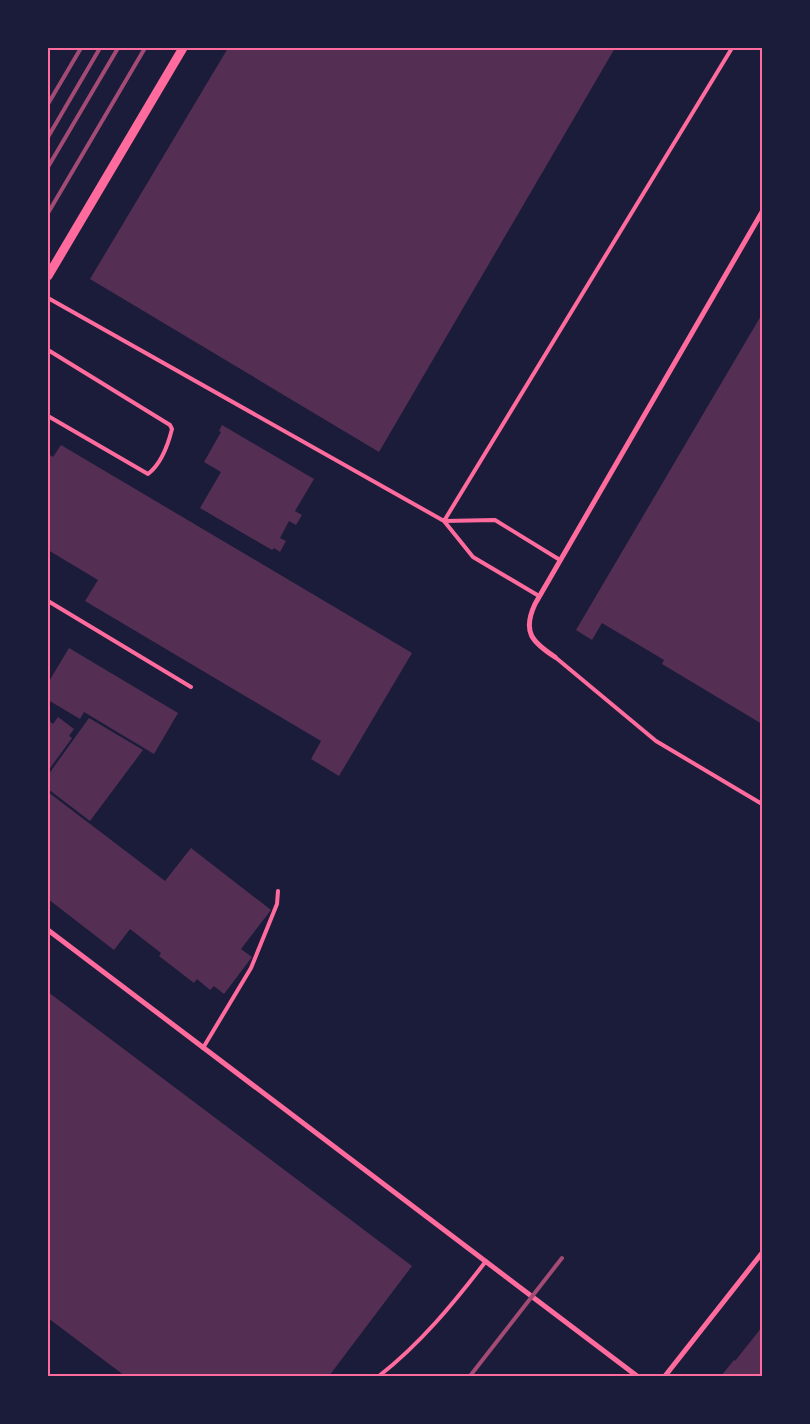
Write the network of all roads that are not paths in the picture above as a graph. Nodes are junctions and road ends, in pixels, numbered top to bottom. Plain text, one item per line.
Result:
1 (183, 48) edge
2 (732, 48) edge
3 (762, 212) edge
4 (48, 276) edge
5 (48, 298) edge
6 (48, 350) edge
7 (48, 416) edge
8 (444, 522) junction
9 (560, 560) junction
10 (539, 596) junction
11 (48, 601) edge
12 (555, 657) joint
13 (191, 687) dead end
14 (762, 804) edge
15 (278, 891) dead end
16 (48, 930) edge
17 (203, 1048) junction
18 (762, 1254) edge
19 (486, 1261) junction
20 (379, 1376) edge
21 (638, 1376) edge
22 (665, 1376) edge

1 - 4 street
2 - 8 lane
3 - 9 street
5 - 8 lane
6 - 7 lane
8 - 9 lane
8 - 10 lane
9 - 10 street
10 - 12 street
11 - 13 lane
12 - 14 lane
15 - 17 lane
16 - 17 street
17 - 19 street
18 - 22 street
19 - 20 lane
19 - 21 street

